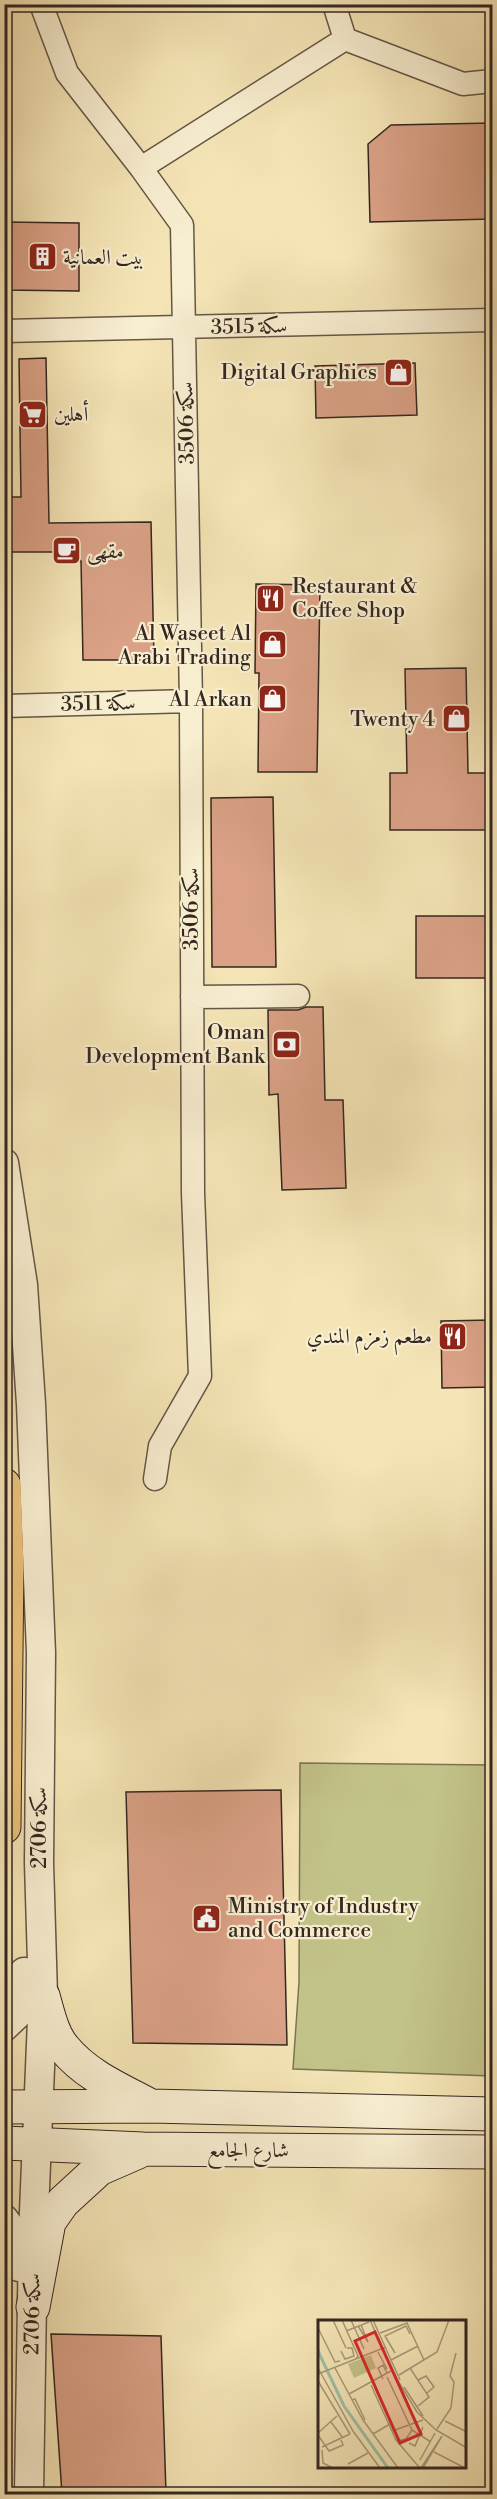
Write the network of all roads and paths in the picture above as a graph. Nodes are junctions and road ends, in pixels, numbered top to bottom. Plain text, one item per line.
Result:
1 (41, 4) edge
2 (334, 4) edge
3 (345, 39) junction
4 (492, 81) edge
5 (141, 168) junction
6 (492, 320) edge
7 (185, 327) junction
8 (4, 332) edge
9 (190, 701) junction
10 (4, 706) edge
11 (298, 996) dead end
12 (192, 997) junction
13 (4, 1163) edge
14 (154, 1479) dead end
15 (4, 1485) edge
16 (4, 1827) edge
17 (39, 1863) junction
18 (43, 1996) junction
19 (4, 2027) edge
20 (151, 2106) junction
21 (4, 2107) edge
22 (37, 2108) junction
23 (492, 2114) edge
24 (4, 2143) edge
25 (38, 2145) junction
26 (143, 2149) junction
27 (484, 2154) edge
28 (4, 2220) edge
29 (33, 2307) junction
30 (32, 2366) junction
31 (29, 2494) edge

1 - 5 street, سكة 3506
2 - 3 street
3 - 4 street
3 - 5 street
5 - 7 street, سكة 3506
6 - 7 street, سكة 3515
7 - 8 street, سكة 3515
7 - 9 street, سكة 3506
9 - 10 street, سكة 3511
9 - 12 street, سكة 3506
11 - 12 street
12 - 14 street, سكة 3506
13 - 17 street, سكة 2706
15 - 16 main road
17 - 18 street, سكة 2706
17 - 19 street
18 - 20 main road
18 - 22 street, سكة 2706
20 - 22 main road, شارع الجامع
20 - 23 main road, شارع الجامع
21 - 22 main road, شارع الجامع
22 - 25 street, سكة 2706
24 - 25 main road, شارع الجامع
25 - 26 main road, شارع الجامع
25 - 29 street, سكة 2706
26 - 27 main road, شارع الجامع
26 - 29 main road
28 - 30 street
29 - 30 street, سكة 2706
30 - 31 street, سكة 2706

